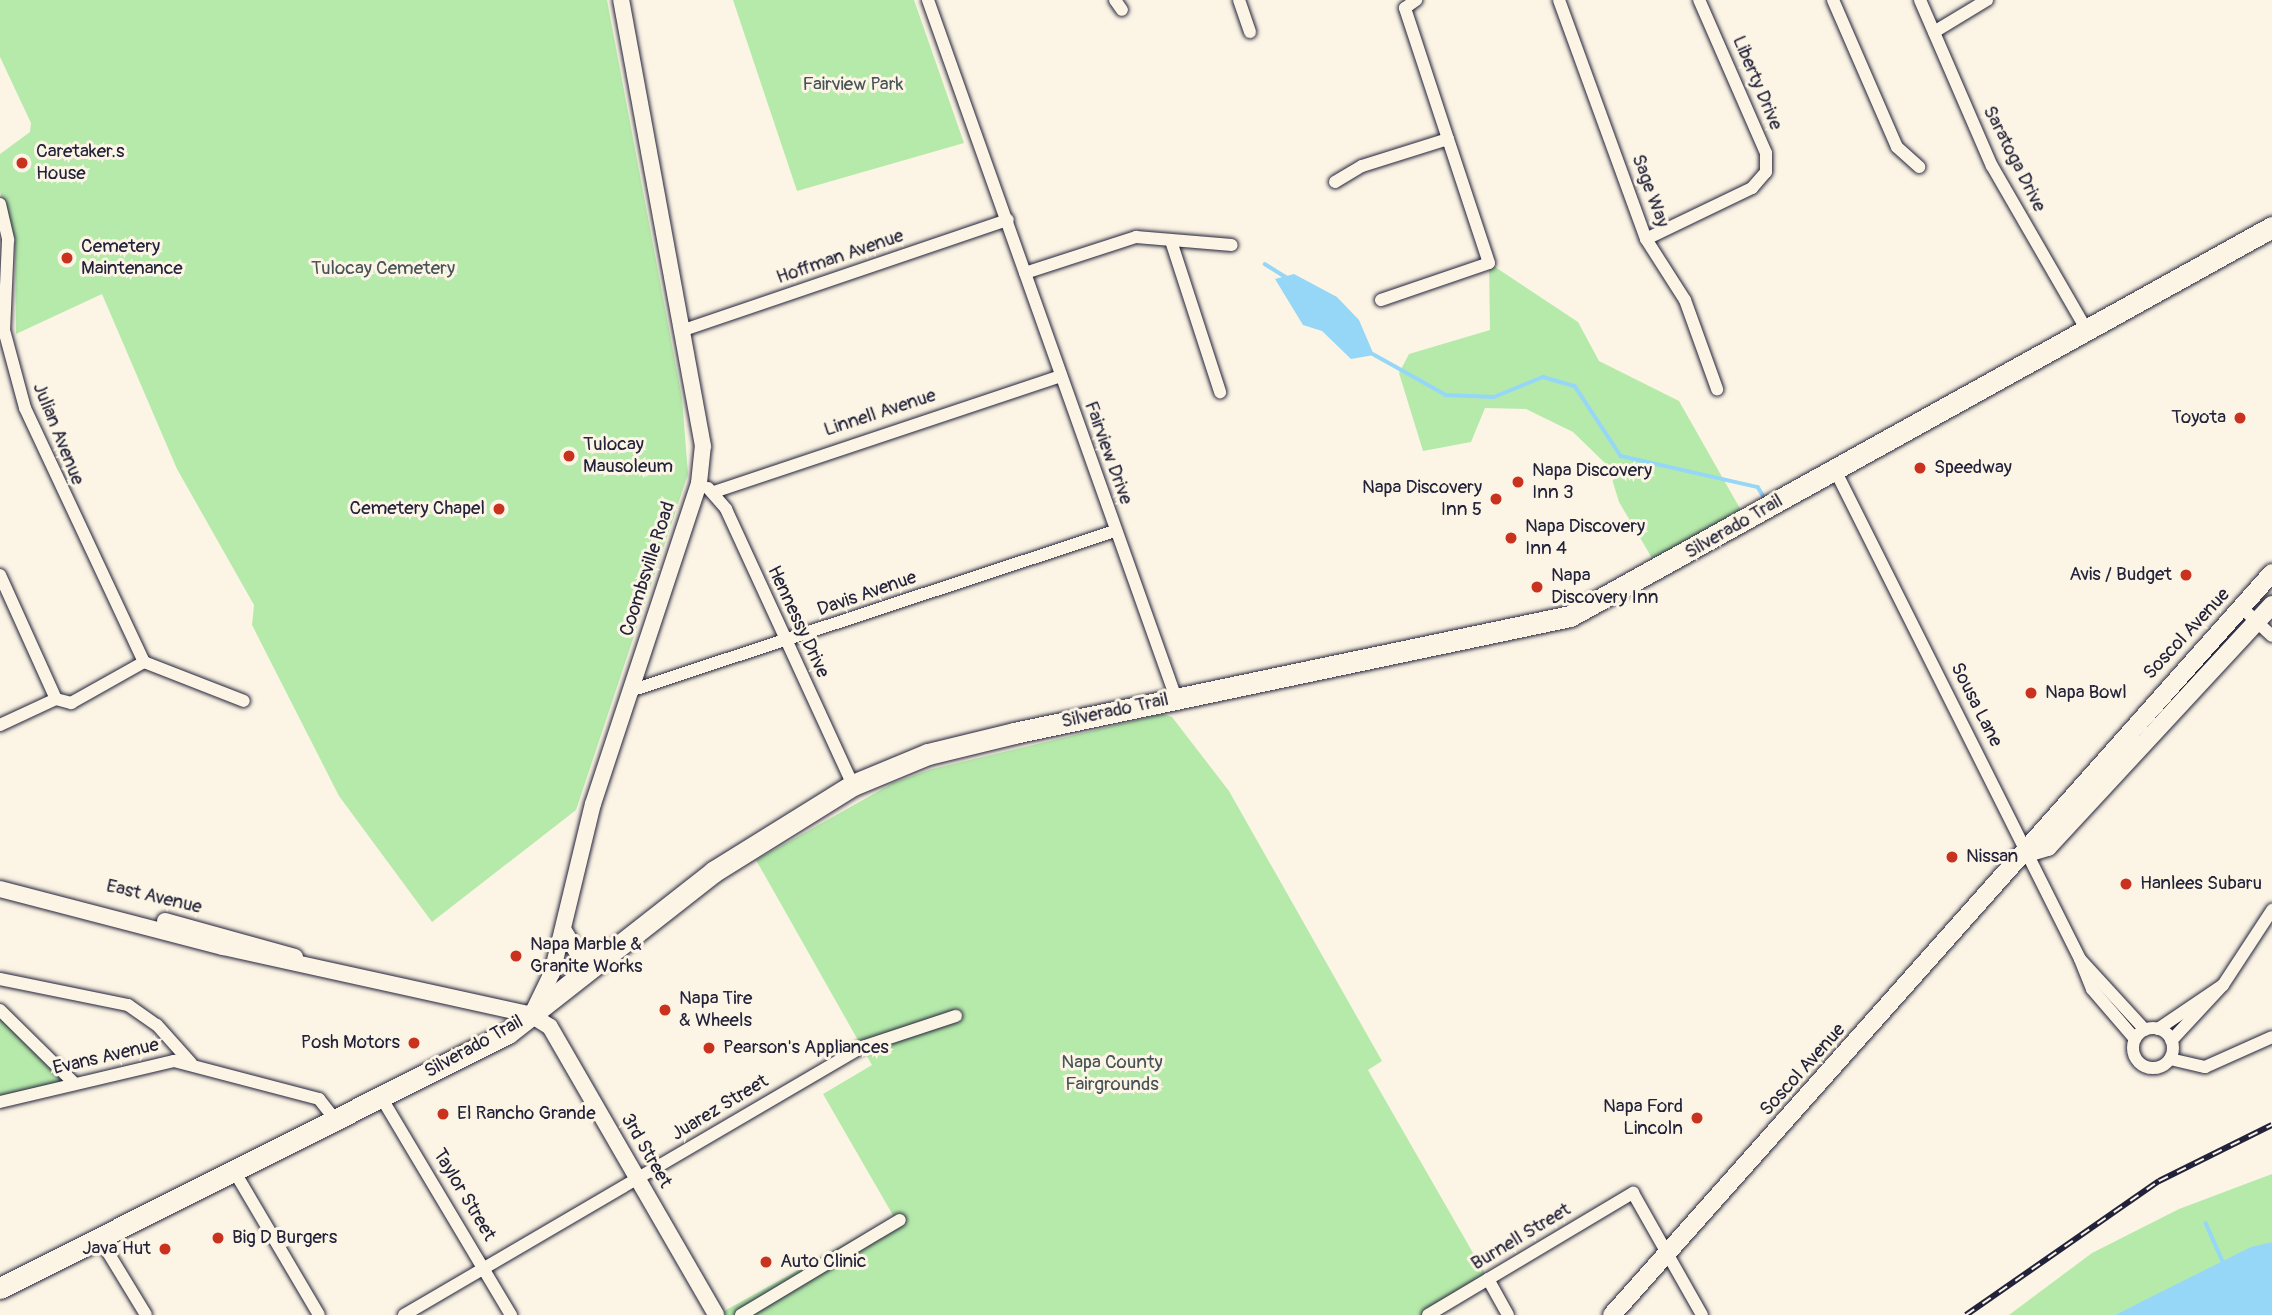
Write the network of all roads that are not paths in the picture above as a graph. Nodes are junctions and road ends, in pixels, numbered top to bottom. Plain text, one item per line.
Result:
1 (621, 0) edge
2 (929, 0) edge
3 (1239, 0) edge
4 (1416, 0) edge
5 (1559, 0) edge
6 (1699, 0) edge
7 (1833, 0) edge
8 (1920, 0) edge
9 (1987, 0) edge
10 (1250, 32) dead end
11 (1934, 33) junction
12 (1448, 139) junction
13 (1919, 167) dead end
14 (1335, 182) dead end
15 (0, 204) edge
16 (1008, 220) junction
17 (2272, 226) edge
18 (1646, 239) junction
19 (1172, 244) junction
20 (1232, 245) dead end
21 (1025, 273) junction
22 (1381, 300) dead end
23 (2086, 329) junction
24 (684, 330) junction
25 (1061, 376) junction
26 (1717, 389) dead end
27 (1220, 392) dead end
28 (1835, 470) junction
29 (699, 483) junction
30 (713, 492) junction
31 (1115, 531) junction
32 (2272, 573) edge
33 (0, 575) edge
34 (2272, 605) edge
35 (2241, 607) junction
36 (2257, 622) junction
37 (2272, 636) edge
38 (784, 642) junction
39 (144, 662) junction
40 (629, 691) junction
41 (1176, 698) junction
42 (56, 699) junction
43 (244, 701) dead end
44 (0, 725) edge
45 (853, 785) junction
46 (2027, 853) junction
47 (0, 888) edge
48 (2272, 910) edge
49 (563, 929) junction
50 (615, 949) junction
51 (0, 979) edge
52 (2222, 985) junction
53 (0, 1010) edge
54 (531, 1015) junction
55 (956, 1016) dead end
56 (2146, 1032) junction
57 (2272, 1037) edge
58 (2171, 1041) junction
59 (2170, 1059) junction
60 (191, 1063) junction
61 (74, 1083) junction
62 (381, 1097) junction
63 (0, 1102) edge
64 (334, 1118) junction
65 (233, 1168) junction
66 (638, 1179) junction
67 (900, 1220) dead end
68 (98, 1236) junction
69 (1665, 1251) junction
70 (486, 1268) junction
71 (1488, 1279) junction
72 (0, 1288) edge
73 (146, 1315) edge
74 (319, 1315) edge
75 (404, 1315) edge
76 (511, 1315) edge
77 (716, 1315) edge
78 (740, 1315) edge
79 (1428, 1315) edge
80 (1508, 1315) edge
81 (1612, 1315) edge
82 (1702, 1315) edge

1 - 24 street, Coombsville Road
2 - 16 street, Fairview Drive
3 - 10 street
4 - 12 street
5 - 18 street, Sage Way
6 - 18 street, Liberty Drive
7 - 13 street
8 - 11 street, Saratoga Drive
9 - 11 street
11 - 23 street, Saratoga Drive
12 - 14 street
12 - 22 street
15 - 39 street, Julian Avenue
16 - 21 street, Fairview Drive
16 - 24 street, Hoffman Avenue
17 - 23 main road, Silverado Trail
18 - 26 street, Sage Way
19 - 20 street
19 - 21 street
19 - 27 street
21 - 25 street, Fairview Drive
23 - 28 main road, Silverado Trail
24 - 29 street, Coombsville Road
25 - 30 street, Linnell Avenue
25 - 31 street, Fairview Drive
28 - 41 main road, Silverado Trail
28 - 46 street, Sousa Lane
29 - 30 street
29 - 40 street, Coombsville Road
30 - 38 street, Hennessy Drive
31 - 38 street, Davis Avenue
31 - 41 street, Fairview Drive
32 - 35 main road, Soscol Avenue
33 - 42 street
34 - 36 main road, Soscol Avenue
35 - 36 street
35 - 46 main road, Soscol Avenue
36 - 37 street
36 - 46 main road, Soscol Avenue
38 - 40 street, Davis Avenue
38 - 45 street, Hennessy Drive
39 - 42 street
39 - 43 street
40 - 49 street, Coombsville Road
41 - 45 main road, Silverado Trail
42 - 44 street
45 - 50 main road, Silverado Trail
46 - 56 street, Sousa Lane
46 - 69 main road, Soscol Avenue
47 - 54 street, East Avenue
48 - 52 street
49 - 50 street
49 - 54 street, Coombsville Road
50 - 54 main road, Silverado Trail
51 - 60 street
52 - 56 street
52 - 58 street
53 - 61 street
54 - 62 main road, Silverado Trail
54 - 66 street, 3rd Street
55 - 66 street, Juarez Street
56 - 58 street
56 - 59 street
57 - 59 street
58 - 59 street
60 - 61 street, Evans Avenue
60 - 64 street, Evans Avenue
61 - 63 street, Evans Avenue
62 - 64 main road, Silverado Trail
62 - 70 street, Taylor Street
64 - 65 main road, Silverado Trail
65 - 68 main road, Silverado Trail
65 - 74 street
66 - 70 street, Juarez Street
66 - 77 street, 3rd Street
67 - 78 street
68 - 72 main road, Silverado Trail
68 - 73 street
69 - 71 street, Burnell Street
69 - 81 main road, Soscol Avenue
69 - 82 street
70 - 75 street, Juarez Street
70 - 76 street, Taylor Street
71 - 79 street, Burnell Street
71 - 80 street

